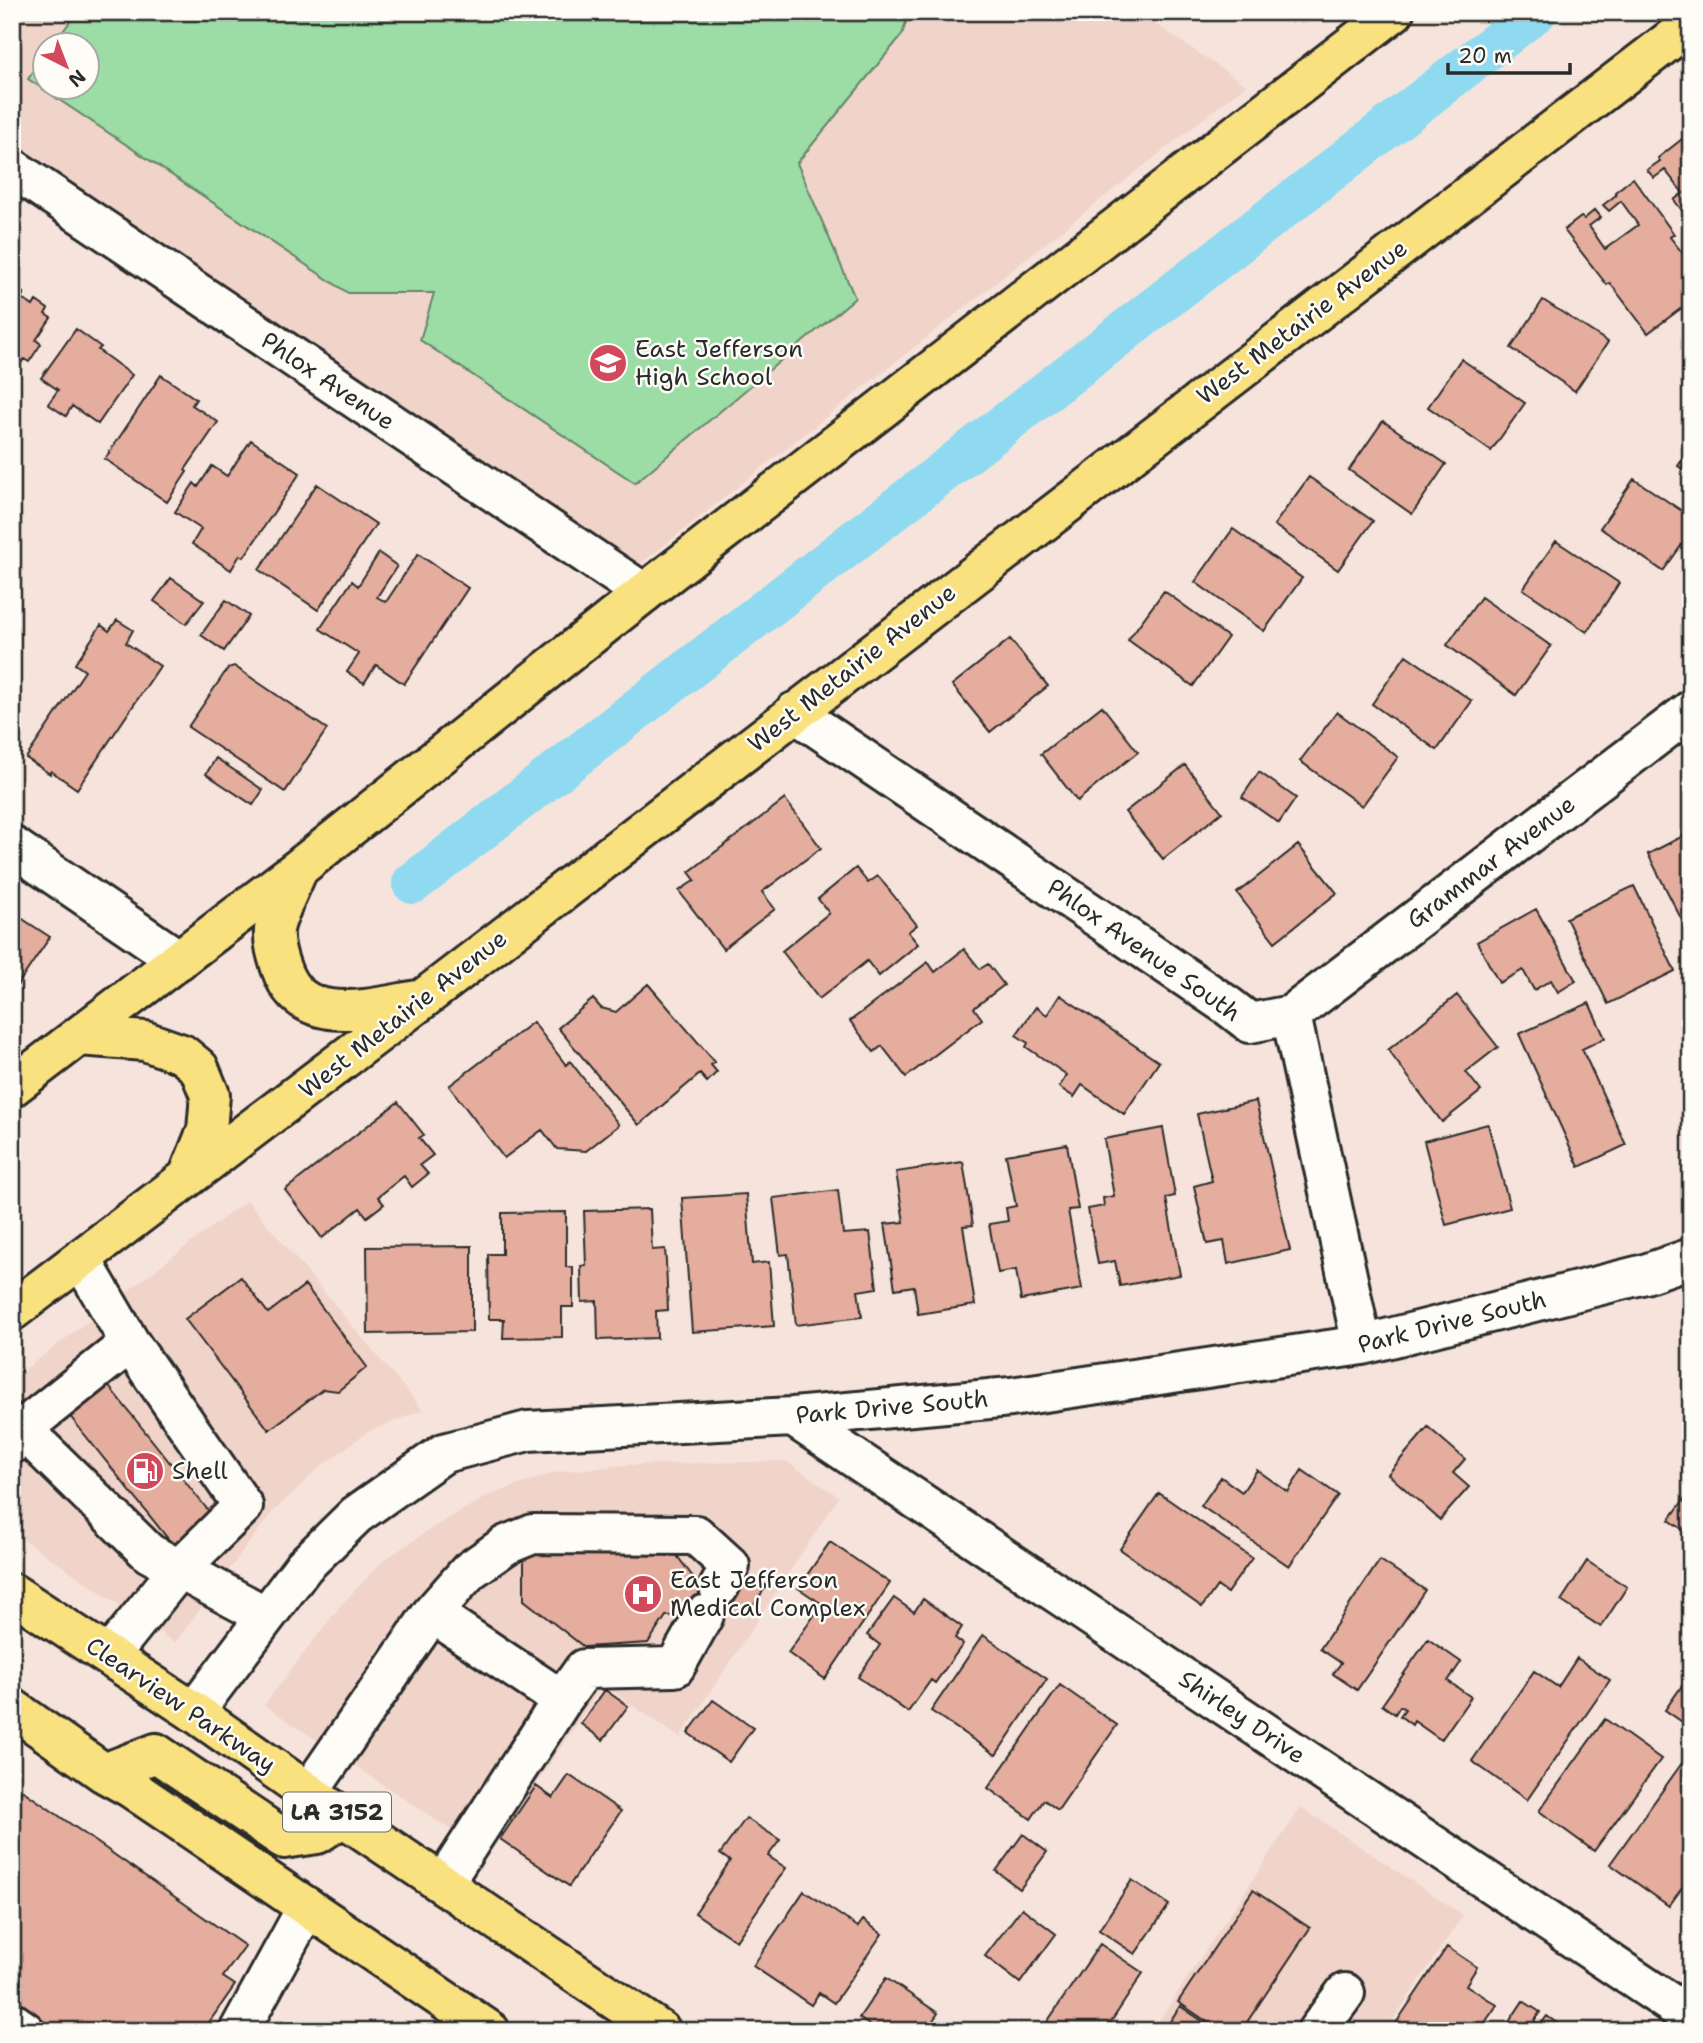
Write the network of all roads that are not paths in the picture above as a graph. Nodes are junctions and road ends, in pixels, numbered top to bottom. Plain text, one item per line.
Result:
1 (1394, 12) edge
2 (1691, 24) edge
3 (12, 168) edge
4 (644, 593) junction
5 (1691, 709) edge
6 (794, 712) junction
7 (12, 846) edge
8 (299, 867) junction
9 (179, 960) junction
10 (423, 999) junction
11 (1291, 1015) junction
12 (79, 1037) junction
13 (12, 1087) edge
14 (187, 1179) junction
15 (1691, 1258) edge
16 (80, 1259) junction
17 (12, 1311) edge
18 (130, 1343) junction
19 (1362, 1345) junction
20 (793, 1417) junction
21 (16, 1432) edge
22 (179, 1569) junction
23 (12, 1593) edge
24 (432, 1613) junction
25 (266, 1616) junction
26 (108, 1656) junction
27 (562, 1700) junction
28 (12, 1708) edge
29 (194, 1712) junction
30 (104, 1773) junction
31 (309, 1791) junction
32 (343, 1817) junction
33 (443, 1884) junction
34 (307, 1907) junction
35 (1345, 1993) dead end
36 (1691, 2017) edge
37 (12, 2022) edge
38 (25, 2031) edge
39 (239, 2031) edge
40 (490, 2031) edge
41 (661, 2031) edge
42 (1317, 2031) edge

1 - 4 main road
2 - 6 main road, West Metairie Avenue
3 - 4 street, Phlox Avenue
4 - 8 main road
5 - 11 street, Grammar Avenue
6 - 10 main road, West Metairie Avenue
6 - 11 street, Phlox Avenue South
7 - 9 street
8 - 9 main road
8 - 10 main road
9 - 12 main road
10 - 14 main road, West Metairie Avenue
11 - 19 street
12 - 13 main road
12 - 14 main road
14 - 16 main road, West Metairie Avenue
15 - 19 street, Park Drive South
16 - 17 main road, West Metairie Avenue
16 - 18 street
18 - 21 street
18 - 22 street
19 - 20 street, Park Drive South
20 - 25 street, Park Drive South
20 - 36 street, Shirley Drive
21 - 22 street
22 - 25 street
22 - 26 street
23 - 26 main road, Clearview Parkway / LA 3152
24 - 27 street
24 - 27 street
24 - 31 street
25 - 29 street, Park Drive South
26 - 29 main road, Clearview Parkway / LA 3152
27 - 33 street
28 - 30 main road
29 - 31 main road, Clearview Parkway / LA 3152
30 - 32 main road
30 - 34 main road
31 - 32 main road, Clearview Parkway / LA 3152
32 - 33 main road, Clearview Parkway / LA 3152
33 - 41 main road, Clearview Parkway / LA 3152
34 - 39 street
34 - 40 main road
35 - 42 street
37 - 38 street

